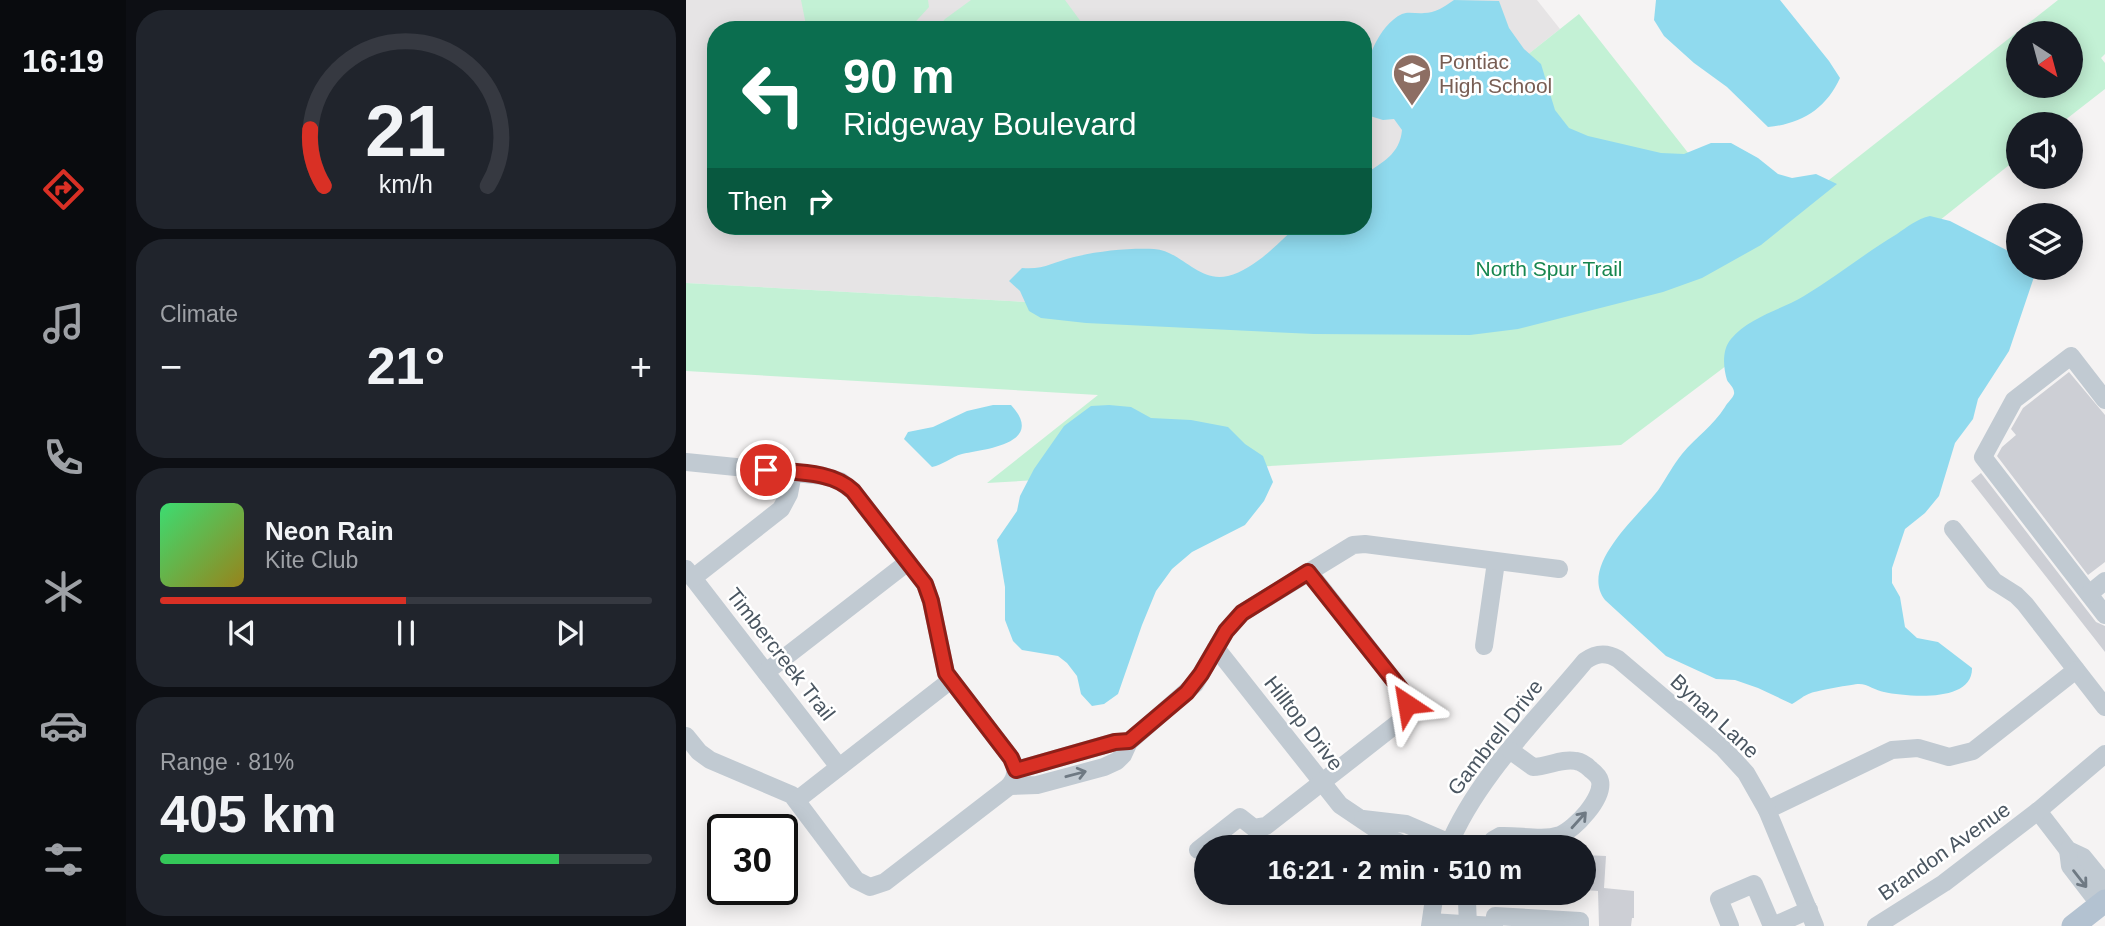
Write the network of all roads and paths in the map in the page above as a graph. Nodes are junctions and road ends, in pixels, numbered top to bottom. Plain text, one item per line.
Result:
1 (2105, 400) edge
2 (686, 462) edge
3 (793, 473) junction
4 (1953, 529) dead end
5 (908, 562) junction
6 (1496, 562) junction
7 (1559, 569) dead end
8 (1308, 572) junction
9 (689, 573) edge
10 (2105, 581) edge
11 (2089, 594) junction
12 (2105, 615) edge
13 (1484, 646) dead end
14 (1216, 648) junction
15 (1585, 661) joint
16 (2076, 670) junction
17 (766, 672) junction
18 (950, 680) junction
19 (2105, 707) edge
20 (686, 736) edge
21 (1511, 751) junction
22 (2105, 754) edge
23 (839, 767) junction
24 (1013, 778) junction
25 (1321, 783) junction
26 (797, 800) junction
27 (1767, 810) junction
28 (2038, 811) junction
29 (1362, 819) junction
30 (1217, 835) edge
31 (1386, 835) edge
32 (1429, 835) edge
33 (1454, 835) edge
34 (1556, 835) edge
35 (2103, 896) edge
36 (1433, 905) edge
37 (1467, 905) edge
38 (1812, 918) edge
39 (1431, 924) edge
40 (1468, 925) edge
41 (1580, 926) edge
42 (1730, 926) edge
43 (1772, 926) edge
44 (1876, 926) edge
45 (2073, 926) edge

1 - 11 street
2 - 3 street
3 - 5 street
3 - 9 street
4 - 16 street
5 - 17 street
5 - 18 street
6 - 7 street
6 - 8 street
6 - 13 street
8 - 14 street
8 - 25 street
9 - 17 street, Timbercreek Trail
10 - 11 street
11 - 12 street
14 - 24 street
14 - 25 street, Hilltop Drive
15 - 21 street, Gambrell Drive
15 - 27 street, Bynan Lane
16 - 19 street
16 - 27 street
17 - 23 street, Timbercreek Trail
18 - 23 street
18 - 24 street
20 - 26 street
21 - 33 street, Gambrell Drive
34 -> 21 street
22 - 28 street, Brandon Avenue
23 - 26 street
24 - 26 street
25 - 29 street, Hilltop Drive
25 - 30 street
27 - 38 street, Bynan Lane
28 - 35 street
28 - 44 street, Brandon Avenue
29 - 31 street, Hilltop Drive
29 - 32 street, Hilltop Drive
35 - 45 main road
36 - 39 street
37 - 40 street
38 - 43 street
39 - 40 street
40 - 41 street
42 - 43 street

